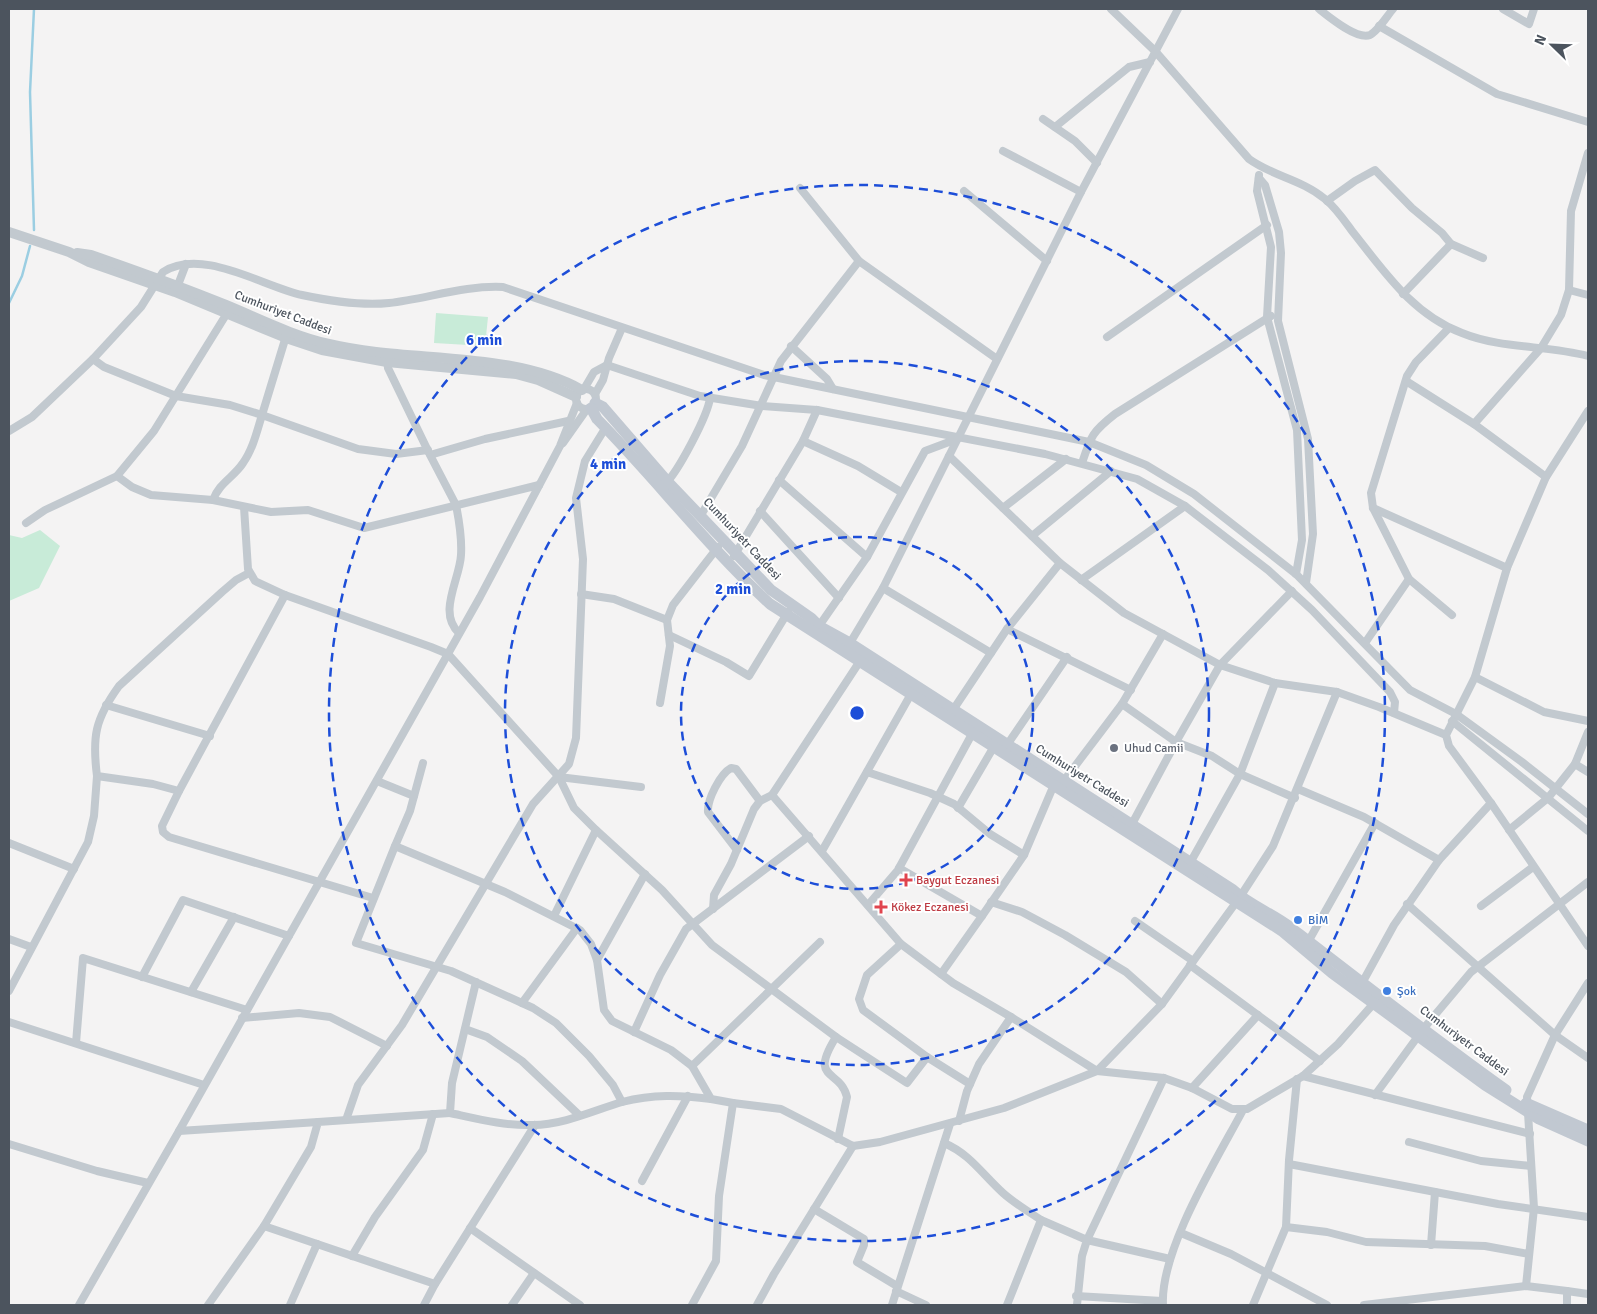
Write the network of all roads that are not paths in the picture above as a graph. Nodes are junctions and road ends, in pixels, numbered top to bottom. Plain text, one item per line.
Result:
1 (1111, 9) edge
2 (1178, 9) edge
3 (1319, 9) edge
4 (1393, 9) edge
5 (1503, 9) edge
6 (1534, 9) edge
7 (1379, 26) junction
8 (1156, 51) junction
9 (1150, 62) junction
10 (1043, 119) dead end
11 (1588, 122) edge
12 (1055, 127) junction
13 (1003, 151) dead end
14 (1588, 153) edge
15 (1097, 163) junction
16 (1261, 167) junction
17 (1259, 178) junction
18 (800, 188) dead end
19 (964, 191) dead end
20 (1082, 192) junction
21 (1327, 201) junction
22 (1267, 225) junction
23 (9, 232) edge
24 (1451, 244) junction
25 (1483, 258) dead end
26 (859, 261) junction
27 (1047, 261) junction
28 (186, 264) junction
29 (157, 281) junction
30 (178, 285) junction
31 (1569, 290) junction
32 (1403, 294) junction
33 (1588, 295) edge
34 (229, 310) junction
35 (1277, 314) junction
36 (1267, 317) junction
37 (622, 328) junction
38 (1449, 328) junction
39 (287, 334) junction
40 (1106, 337) dead end
41 (791, 346) junction
42 (1541, 348) junction
43 (1588, 356) edge
44 (387, 358) junction
45 (93, 359) junction
46 (997, 359) junction
47 (607, 365) junction
48 (773, 377) junction
49 (1406, 381) junction
50 (833, 389) junction
51 (580, 395) junction
52 (176, 396) junction
53 (710, 398) junction
54 (592, 404) junction
55 (762, 406) junction
56 (817, 410) junction
57 (1588, 411) edge
58 (262, 415) junction
59 (970, 416) junction
60 (568, 421) junction
61 (1474, 424) junction
62 (606, 428) junction
63 (9, 431) edge
64 (957, 439) junction
65 (803, 441) junction
66 (1089, 442) junction
67 (560, 446) junction
68 (429, 452) junction
69 (949, 456) junction
70 (1066, 459) junction
71 (1082, 463) junction
72 (1111, 470) junction
73 (117, 476) junction
74 (1546, 477) junction
75 (779, 480) junction
76 (539, 485) junction
77 (665, 485) junction
78 (901, 492) junction
79 (213, 500) junction
80 (456, 505) junction
81 (1185, 506) junction
82 (244, 508) junction
83 (1003, 508) junction
84 (1373, 508) junction
85 (760, 511) junction
86 (702, 515) junction
87 (26, 523) dead end
88 (1032, 536) junction
89 (724, 540) junction
90 (716, 550) junction
91 (735, 554) junction
92 (867, 557) junction
93 (1060, 563) junction
94 (729, 565) junction
95 (1507, 568) junction
96 (249, 573) junction
97 (1296, 574) junction
98 (1409, 578) junction
99 (1081, 580) junction
100 (1306, 583) junction
101 (883, 588) junction
102 (1292, 591) junction
103 (581, 594) junction
104 (285, 595) junction
105 (839, 598) junction
106 (789, 610) junction
107 (1452, 615) dead end
108 (667, 620) junction
109 (819, 626) junction
110 (1007, 629) junction
111 (459, 633) junction
112 (1163, 634) junction
113 (670, 635) junction
114 (850, 643) junction
115 (1365, 643) junction
116 (991, 653) junction
117 (448, 654) junction
118 (862, 657) junction
119 (1067, 657) junction
120 (1220, 665) junction
121 (1475, 677) junction
122 (1275, 683) junction
123 (1130, 690) junction
124 (1337, 692) junction
125 (911, 694) junction
126 (660, 703) dead end
127 (1122, 704) junction
128 (106, 705) junction
129 (1394, 713) junction
130 (951, 714) junction
131 (1454, 717) junction
132 (1588, 721) edge
133 (1588, 732) edge
134 (972, 734) junction
135 (1446, 735) junction
136 (210, 736) junction
137 (1176, 742) junction
138 (999, 744) junction
139 (423, 763) dead end
140 (1575, 764) junction
141 (867, 772) junction
142 (1588, 772) edge
143 (1240, 774) junction
144 (97, 776) junction
145 (559, 776) junction
146 (377, 781) junction
147 (1058, 784) junction
148 (641, 787) dead end
149 (1298, 789) junction
150 (1556, 789) junction
151 (179, 791) junction
152 (772, 795) junction
153 (414, 796) junction
154 (939, 798) junction
155 (1295, 798) junction
156 (1548, 798) junction
157 (760, 802) junction
158 (1491, 803) junction
159 (958, 808) junction
160 (1588, 814) edge
161 (1376, 823) junction
162 (1132, 824) junction
163 (596, 830) junction
164 (1509, 830) junction
165 (1588, 830) edge
166 (809, 836) junction
167 (9, 843) edge
168 (395, 846) junction
169 (738, 850) junction
170 (822, 851) junction
171 (1024, 855) junction
172 (1439, 860) junction
173 (1190, 863) junction
174 (1534, 867) junction
175 (900, 868) junction
176 (74, 869) junction
177 (645, 874) junction
178 (321, 882) junction
179 (1588, 882) edge
180 (488, 884) junction
181 (373, 898) junction
182 (1238, 900) junction
183 (991, 902) junction
184 (1408, 904) junction
185 (868, 905) junction
186 (1560, 905) junction
187 (1481, 906) dead end
188 (713, 909) junction
189 (554, 916) junction
190 (982, 916) junction
191 (234, 917) junction
192 (1135, 921) dead end
193 (691, 924) junction
194 (577, 928) junction
195 (289, 936) junction
196 (9, 939) edge
197 (820, 942) dead end
198 (1308, 942) junction
199 (901, 944) junction
200 (1588, 946) edge
201 (31, 947) junction
202 (597, 960) junction
203 (1192, 963) junction
204 (436, 966) junction
205 (1478, 967) junction
206 (941, 974) junction
207 (142, 977) junction
208 (476, 982) junction
209 (1588, 983) edge
210 (772, 988) junction
211 (1359, 988) junction
212 (9, 991) edge
213 (191, 992) junction
214 (1377, 1000) junction
215 (522, 1004) junction
216 (1162, 1004) junction
217 (247, 1010) junction
218 (1258, 1015) junction
219 (1011, 1017) junction
220 (242, 1018) junction
221 (9, 1022) edge
222 (465, 1029) junction
223 (634, 1032) junction
224 (1421, 1032) junction
225 (1555, 1035) junction
226 (836, 1037) junction
227 (76, 1043) junction
228 (387, 1046) junction
229 (927, 1057) junction
230 (1588, 1058) edge
231 (1320, 1061) junction
232 (692, 1066) junction
233 (1097, 1071) junction
234 (1164, 1078) junction
235 (1300, 1078) junction
236 (970, 1084) junction
237 (204, 1085) junction
238 (1192, 1088) junction
239 (1375, 1095) junction
240 (688, 1096) junction
241 (711, 1099) junction
242 (622, 1102) junction
243 (733, 1103) junction
244 (1527, 1108) junction
245 (1243, 1110) junction
246 (450, 1113) junction
247 (433, 1114) junction
248 (579, 1115) junction
249 (346, 1120) junction
250 (318, 1122) junction
251 (954, 1122) junction
252 (535, 1125) junction
253 (1588, 1130) edge
254 (179, 1131) junction
255 (1530, 1134) junction
256 (838, 1139) junction
257 (1588, 1141) edge
258 (1409, 1142) dead end
259 (944, 1143) junction
260 (9, 1144) edge
261 (853, 1146) junction
262 (1289, 1164) junction
263 (1531, 1166) junction
264 (642, 1181) dead end
265 (148, 1183) junction
266 (1435, 1192) junction
267 (1534, 1208) junction
268 (814, 1209) junction
269 (1588, 1217) edge
270 (1041, 1220) junction
271 (264, 1226) junction
272 (1286, 1226) junction
273 (470, 1228) junction
274 (1181, 1233) junction
275 (1087, 1240) junction
276 (317, 1244) junction
277 (1431, 1245) junction
278 (1529, 1254) junction
279 (352, 1256) junction
280 (1170, 1259) junction
281 (534, 1273) junction
282 (1267, 1273) junction
283 (435, 1284) junction
284 (1526, 1286) junction
285 (897, 1289) junction
286 (1567, 1291) junction
287 (1588, 1294) edge
288 (1076, 1296) junction
289 (1162, 1303) edge
290 (78, 1305) edge
291 (208, 1305) edge
292 (290, 1305) edge
293 (424, 1305) edge
294 (512, 1305) edge
295 (580, 1305) edge
296 (692, 1305) edge
297 (757, 1305) edge
298 (892, 1305) edge
299 (926, 1305) edge
300 (1007, 1305) edge
301 (1077, 1305) edge
302 (1253, 1305) edge
303 (1327, 1305) edge
304 (1364, 1305) edge
305 (1568, 1305) edge

1 - 8 street
2 - 8 street
3 - 7 street
4 - 7 street
5 - 6 street
7 - 11 street
8 - 9 street
8 - 16 street
9 - 12 street
9 - 15 street
10 - 12 street
12 - 15 street
13 - 20 street
14 - 31 street
15 - 20 street
16 - 17 street
16 - 21 street
17 - 22 street
17 - 35 street
18 - 26 street
19 - 27 street
20 - 27 street
21 - 24 street
21 - 32 street
22 - 36 street
22 - 40 street
23 - 29 street, Cumhuriyet Caddesi
24 - 25 street
24 - 32 street
26 - 41 street
26 - 46 street
27 - 46 street
28 - 29 street
28 - 30 street
28 - 37 street
29 - 30 street, Cumhuriyet Caddesi
29 - 34 street, Cumhuriyet Caddesi
29 - 45 street
30 - 34 street, Cumhuriyet Caddesi
31 - 33 street
31 - 42 street
32 - 38 street
34 - 39 street, Cumhuriyet Caddesi
34 - 52 street
35 - 36 street
35 - 100 street
36 - 66 street
36 - 97 street
37 - 47 street
37 - 48 street
38 - 42 street
38 - 49 street
39 - 44 street, Cumhuriyet Caddesi
39 - 58 street
41 - 48 street
41 - 50 street
42 - 43 street
42 - 61 street
44 - 51 street, Cumhuriyet Caddesi
44 - 68 street
45 - 52 street
45 - 63 street
46 - 59 street
47 - 51 street
47 - 53 street
47 - 54 street
48 - 50 street
48 - 55 street
49 - 61 street
49 - 84 street
50 - 59 street
51 - 54 street
51 - 54 street
51 - 60 street
52 - 58 street
52 - 73 street
53 - 55 street
53 - 77 street
54 - 62 main road
54 - 67 street
54 - 77 main road, Cumhuriyetr Caddesi
55 - 56 street
55 - 86 street
56 - 64 street
56 - 65 street
57 - 74 street
58 - 68 street
58 - 79 street
59 - 64 street
59 - 66 street
60 - 67 street
60 - 68 street
61 - 74 street
62 - 77 main road
62 - 103 street
64 - 69 street
64 - 70 street
64 - 78 street
65 - 75 street
65 - 78 street
66 - 71 street
66 - 97 street
67 - 76 street
68 - 80 street
69 - 83 street
69 - 101 street
70 - 71 street
70 - 83 street
71 - 72 street
72 - 81 street
72 - 88 street
73 - 79 street
73 - 87 street
74 - 95 street
75 - 85 street
75 - 92 street
76 - 80 street
76 - 111 street
77 - 86 main road, Cumhuriyetr Caddesi
77 - 90 main road
78 - 92 street
79 - 82 street
80 - 82 street
80 - 111 street
81 - 99 street
81 - 102 street
82 - 96 street
83 - 88 street
84 - 95 street
84 - 98 street
85 - 91 street
85 - 105 street
86 - 89 main road, Cumhuriyetr Caddesi
88 - 93 street
89 - 90 street
89 - 91 main road, Cumhuriyetr Caddesi
90 - 94 main road
90 - 108 street
91 - 94 street
91 - 106 main road, Cumhuriyetr Caddesi
92 - 105 street
93 - 99 street
93 - 110 street
94 - 106 main road
95 - 121 street
96 - 104 street
96 - 128 street
97 - 100 street
98 - 107 street
98 - 115 street
99 - 112 street
100 - 115 street
101 - 114 street
101 - 116 street
102 - 120 street
102 - 129 street
103 - 108 street
103 - 145 street
104 - 117 street
104 - 136 street
105 - 109 street
106 - 109 main road, Cumhuriyetr Caddesi
106 - 113 street
106 - 118 main road
108 - 113 street
109 - 114 main road, Cumhuriyetr Caddesi
110 - 116 street
110 - 119 street
111 - 117 street
112 - 120 street
112 - 123 street
113 - 126 street
114 - 118 main road, Cumhuriyetr Caddesi
115 - 131 street
116 - 130 street
117 - 145 street
117 - 146 street
118 - 125 main road
118 - 130 main road, Cumhuriyetr Caddesi
118 - 152 street
119 - 123 street
119 - 138 street
120 - 122 street
120 - 137 street
121 - 131 street
121 - 132 street
122 - 124 street
122 - 143 street
123 - 127 street
124 - 129 street
124 - 149 street
125 - 130 main road
125 - 141 street
127 - 137 street
127 - 147 street
128 - 136 street
128 - 144 street
129 - 135 street
130 - 134 main road
130 - 138 main road, Cumhuriyetr Caddesi
131 - 135 street
131 - 150 street
131 - 156 street
133 - 140 street
134 - 138 main road
134 - 154 street
135 - 158 street
136 - 151 street
137 - 143 street
137 - 162 street
138 - 147 main road
138 - 159 street
139 - 153 street
140 - 142 street
140 - 150 street
141 - 154 street
141 - 170 street
143 - 155 street
143 - 173 street
144 - 151 street
144 - 176 street
145 - 148 street
145 - 163 street
145 - 180 street
146 - 153 street
146 - 178 street
147 - 162 main road, Cumhuriyetr Caddesi
147 - 171 street
147 - 182 main road
149 - 155 street
149 - 161 street
150 - 156 street
150 - 160 street
151 - 178 street
152 - 157 street
152 - 166 street
153 - 168 street
154 - 159 street
154 - 175 street
155 - 182 street
156 - 164 street
156 - 165 street
157 - 169 street
157 - 169 street
158 - 164 street
158 - 172 street
159 - 171 street
161 - 172 street
161 - 198 street
162 - 173 main road, Cumhuriyetr Caddesi
163 - 177 street
163 - 189 street
164 - 174 street
166 - 170 street
166 - 188 street
167 - 176 street
168 - 180 street
168 - 181 street
169 - 188 street
170 - 185 street
171 - 183 street
172 - 184 street
173 - 182 main road, Cumhuriyetr Caddesi
174 - 186 street
174 - 187 street
175 - 185 street
175 - 190 street
176 - 201 street
177 - 193 street
177 - 202 street
178 - 181 street
178 - 195 street
179 - 186 street
180 - 189 street
180 - 204 street
181 - 204 street
182 - 198 main road, Cumhuriyetr Caddesi
182 - 203 street
182 - 211 main road
183 - 190 street
183 - 216 street
184 - 205 street
184 - 211 street
185 - 199 street
186 - 200 street
186 - 205 street
188 - 193 street
189 - 194 street
190 - 206 street
191 - 195 street
191 - 207 street
191 - 213 street
192 - 203 street
193 - 210 street
193 - 223 street
194 - 202 street
194 - 215 street
195 - 217 street
196 - 201 street
197 - 210 street
198 - 211 main road, Cumhuriyetr Caddesi
199 - 206 street
199 - 229 street
201 - 212 street
202 - 223 street
203 - 216 street
203 - 218 street
204 - 208 street
204 - 228 street
205 - 224 street
205 - 225 street
206 - 219 street
207 - 213 street
207 - 227 street
208 - 215 street
208 - 222 street
209 - 225 street
210 - 226 street
210 - 232 street
211 - 214 main road
213 - 217 street
214 - 224 main road
214 - 231 street
215 - 242 street
216 - 233 street
217 - 220 street
218 - 231 street
218 - 238 street
219 - 233 street
219 - 236 street
220 - 228 street
220 - 237 street
221 - 227 street
222 - 246 street
222 - 248 street
223 - 232 street
224 - 239 street
224 - 244 main road
225 - 230 street
225 - 244 street
226 - 229 street
226 - 256 street
227 - 237 street
228 - 249 street
229 - 236 street
231 - 235 street
232 - 241 street
233 - 234 street
233 - 251 street
234 - 238 street
234 - 275 street
235 - 239 street
235 - 245 street
235 - 262 street
236 - 251 street
237 - 254 street
238 - 245 street
239 - 255 street
240 - 241 street
240 - 242 street
240 - 264 street
241 - 243 street
242 - 248 street
243 - 256 street
243 - 296 street
244 - 253 main road
244 - 255 street
244 - 257 main road
245 - 274 street
246 - 247 street
246 - 252 street
247 - 249 street
247 - 279 street
248 - 252 street
249 - 250 street
250 - 254 street
250 - 271 street
251 - 259 street
251 - 261 street
252 - 273 street
254 - 265 street
255 - 263 street
256 - 261 street
258 - 263 street
259 - 270 street
259 - 285 street
260 - 265 street
261 - 268 street
262 - 266 street
262 - 272 street
263 - 267 street
265 - 290 street
266 - 267 street
266 - 277 street
267 - 269 street
267 - 278 street
268 - 285 street
268 - 297 street
270 - 275 street
270 - 300 street
271 - 276 street
271 - 291 street
272 - 277 street
272 - 282 street
273 - 281 street
273 - 283 street
274 - 280 street
274 - 282 street
275 - 280 street
275 - 288 street
276 - 279 street
276 - 292 street
277 - 278 street
278 - 284 street
279 - 283 street
280 - 289 street
281 - 294 street
281 - 295 street
282 - 302 street
282 - 303 street
283 - 293 street
284 - 286 street
284 - 304 street
285 - 298 street
285 - 299 street
286 - 287 street
286 - 305 street
288 - 289 street
288 - 301 street

